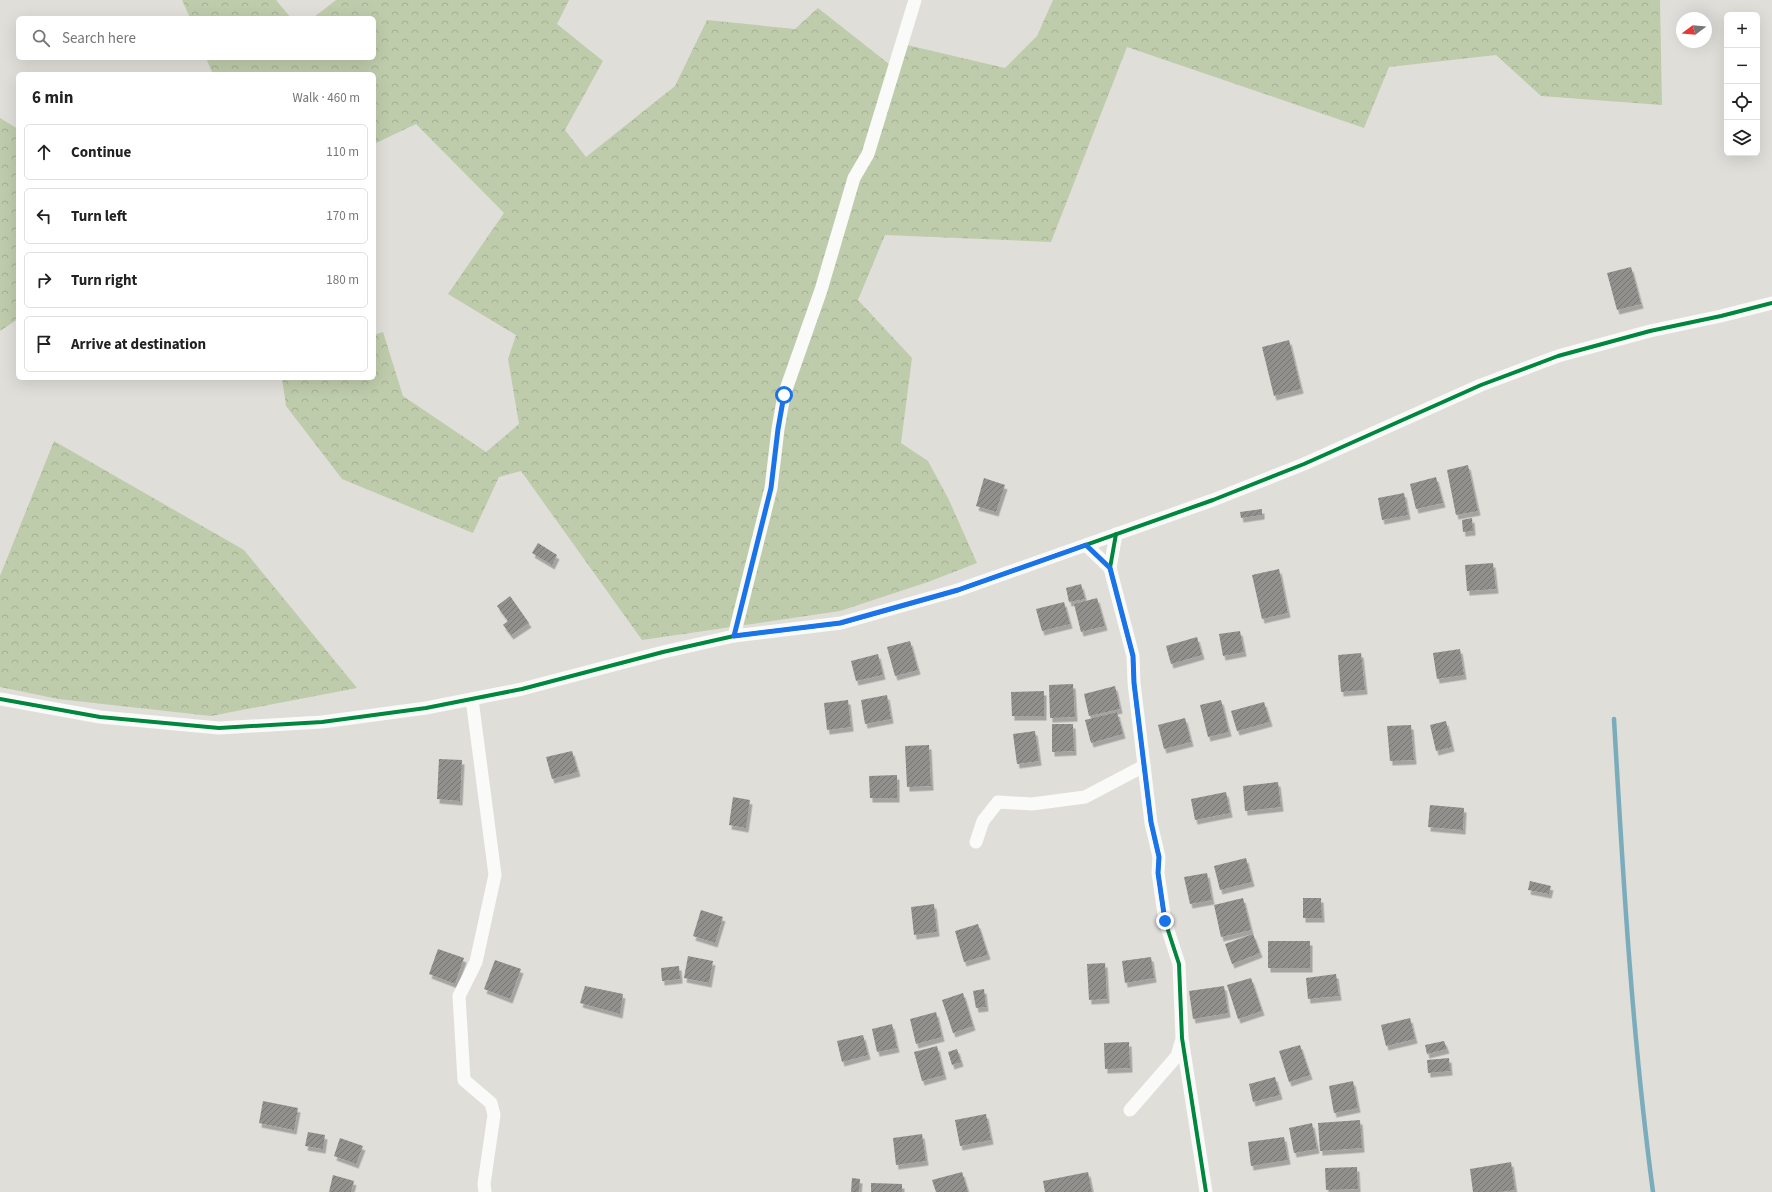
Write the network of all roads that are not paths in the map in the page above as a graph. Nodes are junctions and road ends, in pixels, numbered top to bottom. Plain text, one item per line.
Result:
1 (915, 0) edge
2 (1772, 303) edge
3 (1116, 534) junction
4 (1086, 545) junction
5 (1110, 568) junction
6 (734, 636) junction
7 (0, 699) edge
8 (472, 699) junction
9 (1144, 766) junction
10 (976, 842) dead end
11 (1182, 1038) junction
12 (1130, 1110) dead end
13 (486, 1192) edge
14 (1206, 1192) edge

1 - 6 street
2 - 3 street
3 - 4 street
3 - 5 street
4 - 5 street
4 - 6 street
5 - 9 street
6 - 8 street
7 - 8 street
8 - 13 street
9 - 10 street
9 - 11 street
11 - 12 street
11 - 14 street

